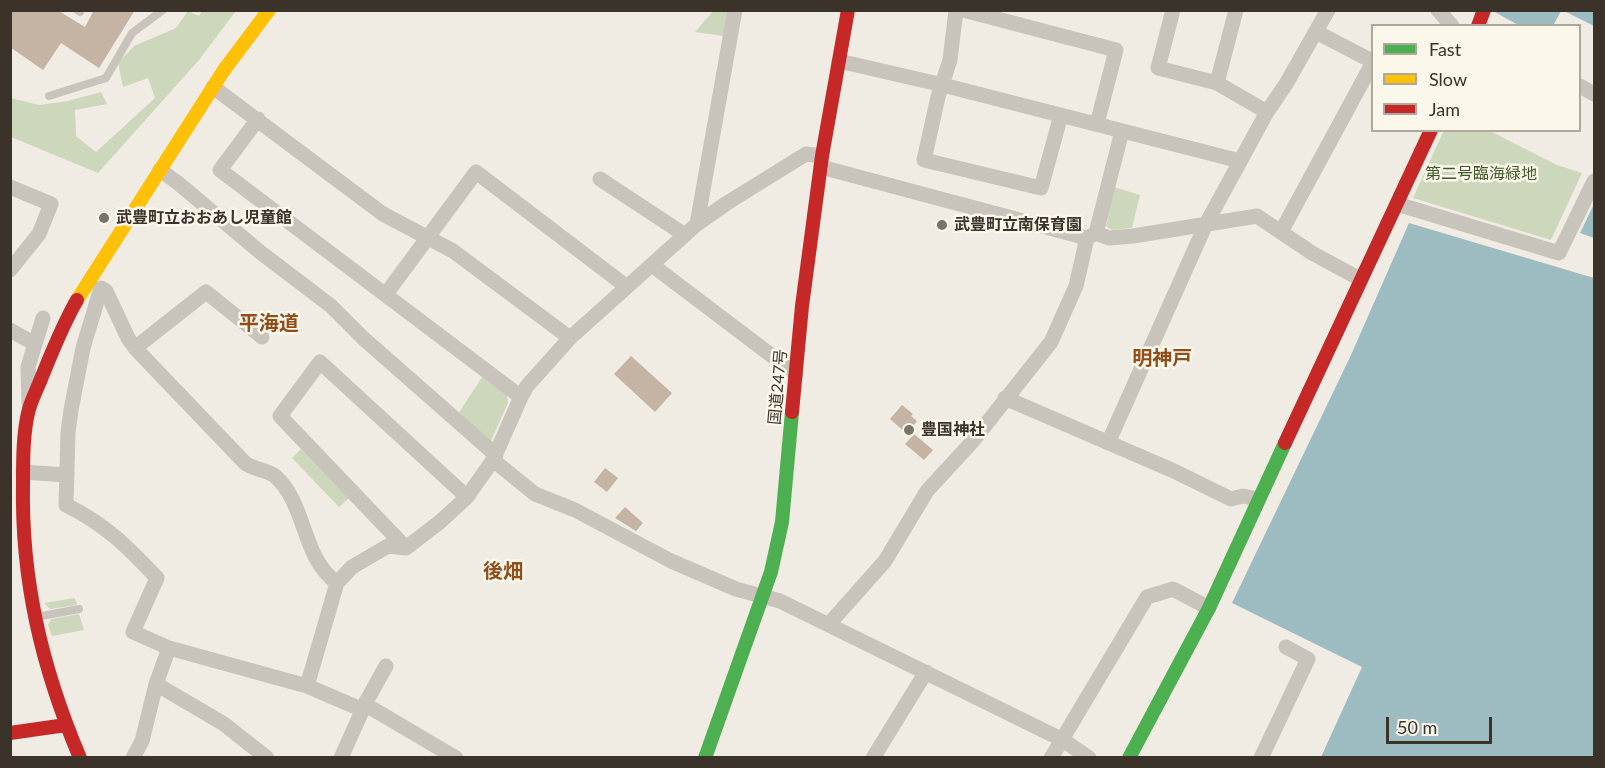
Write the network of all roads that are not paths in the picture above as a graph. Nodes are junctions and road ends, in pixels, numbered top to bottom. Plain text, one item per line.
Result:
1 (163, 10) edge
2 (269, 10) edge
3 (735, 10) edge
4 (848, 10) edge
5 (956, 10) edge
6 (963, 10) edge
7 (1173, 10) edge
8 (1236, 10) edge
9 (1328, 10) edge
10 (1438, 10) edge
11 (1450, 24) edge
12 (1316, 32) junction
13 (1371, 61) edge
14 (839, 62) junction
15 (1371, 64) edge
16 (1217, 83) junction
17 (943, 85) junction
18 (213, 87) junction
19 (49, 96) dead end
20 (1267, 112) junction
21 (1061, 115) junction
22 (258, 119) junction
23 (1097, 123) junction
24 (1122, 131) junction
25 (1430, 132) edge
26 (1240, 161) junction
27 (822, 162) junction
28 (160, 170) junction
29 (600, 179) dead end
30 (1594, 181) edge
31 (10, 187) edge
32 (1397, 204) junction
33 (697, 224) junction
34 (1206, 224) junction
35 (1281, 232) junction
36 (686, 235) junction
37 (1091, 236) junction
38 (428, 237) junction
39 (652, 265) junction
40 (10, 270) edge
41 (1360, 279) junction
42 (627, 287) junction
43 (386, 294) junction
44 (10, 330) edge
45 (60, 330) junction
46 (262, 337) dead end
47 (570, 338) junction
48 (85, 343) junction
49 (35, 344) junction
50 (135, 348) junction
51 (796, 375) junction
52 (521, 397) junction
53 (1005, 398) junction
54 (29, 410) junction
55 (1108, 443) junction
56 (495, 458) junction
57 (17, 469) edge
58 (66, 475) junction
59 (467, 497) junction
60 (1257, 499) junction
61 (406, 548) junction
62 (337, 583) junction
63 (762, 597) junction
64 (1209, 608) junction
65 (79, 609) dead end
66 (34, 618) junction
67 (828, 624) junction
68 (1286, 647) dead end
69 (169, 648) junction
70 (386, 666) dead end
71 (926, 672) junction
72 (156, 684) junction
73 (307, 686) junction
74 (364, 708) junction
75 (66, 725) junction
76 (10, 733) edge
77 (1063, 740) junction
78 (80, 758) edge
79 (133, 758) edge
80 (267, 758) edge
81 (341, 758) edge
82 (456, 758) edge
83 (705, 758) edge
84 (873, 758) edge
85 (1051, 758) edge
86 (1089, 758) edge
87 (1129, 758) edge
88 (1261, 758) edge

1 - 19 lane
2 - 18 main road
3 - 33 street
4 - 14 main road, 国道247号
5 - 17 street
6 - 23 street
7 - 16 street
8 - 16 street
9 - 12 street
10 - 11 street
12 - 13 street
12 - 20 street
14 - 17 street
14 - 27 main road, 国道247号
15 - 35 street
16 - 20 street
17 - 21 street
17 - 21 street
18 - 22 street
18 - 28 main road
20 - 26 street
21 - 23 street
22 - 38 street
22 - 43 street
23 - 24 street
24 - 26 street
24 - 37 street
25 - 32 main road
26 - 34 street
27 - 33 street
27 - 37 street
27 - 51 main road, 国道247号
28 - 45 main road
28 - 56 street
29 - 36 street
30 - 32 street
31 - 40 street
32 - 41 main road
33 - 36 street
34 - 35 street
34 - 37 street
34 - 55 street
35 - 41 street
36 - 39 street
37 - 53 street
38 - 42 street
38 - 43 street
38 - 47 street
39 - 42 street
39 - 51 street
41 - 60 main road
42 - 47 street
43 - 52 street
44 - 49 street
45 - 48 street
45 - 49 street
45 - 54 main road
46 - 50 street
47 - 52 street
48 - 50 street
48 - 58 street
49 - 54 street
50 - 62 street
51 - 63 main road, 国道247号
52 - 56 street
53 - 55 street
53 - 67 street
54 - 57 main road
55 - 60 street
56 - 59 street
56 - 63 street
57 - 58 street
57 - 66 main road
58 - 69 street
59 - 61 street
59 - 61 street
60 - 64 main road
61 - 62 street
62 - 73 street
63 - 67 street
63 - 83 main road, 国道247号
64 - 77 street
64 - 87 main road
65 - 66 lane
66 - 75 main road
67 - 71 street
68 - 88 street
69 - 72 street
69 - 73 street
70 - 74 street
71 - 77 street
71 - 84 street
72 - 79 street
72 - 80 street
73 - 74 street
74 - 81 street
74 - 82 street
75 - 76 main road
75 - 78 main road
77 - 85 street
77 - 86 street

